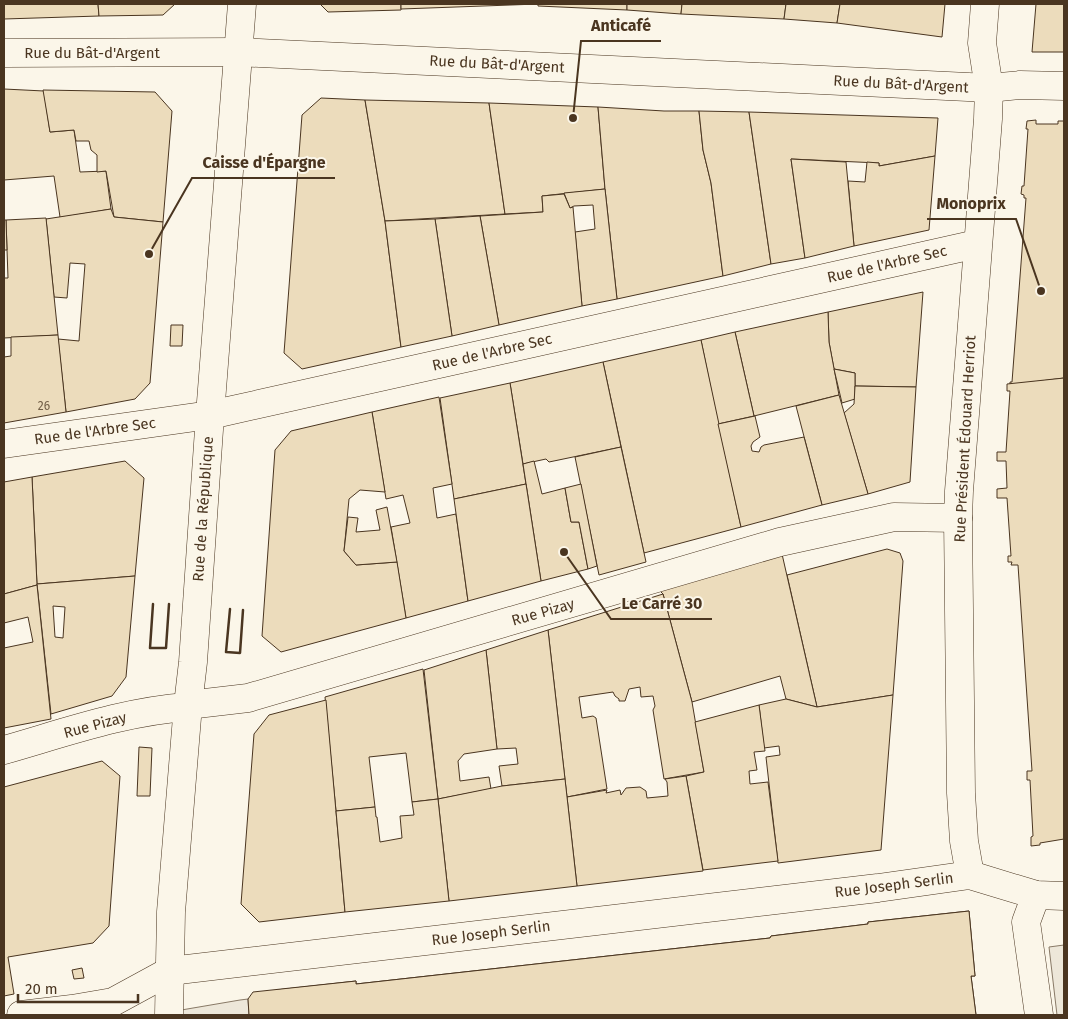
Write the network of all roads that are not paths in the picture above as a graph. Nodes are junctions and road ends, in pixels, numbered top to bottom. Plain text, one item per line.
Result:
1 (242, 4) edge
2 (985, 4) edge
3 (238, 52) junction
4 (4, 53) edge
5 (1064, 86) edge
6 (989, 88) junction
7 (977, 244) junction
8 (210, 415) junction
9 (4, 444) edge
10 (958, 518) junction
11 (188, 706) junction
12 (4, 750) edge
13 (970, 875) junction
14 (1036, 895) junction
15 (1064, 896) edge
16 (170, 971) junction
17 (21, 1015) edge
18 (169, 1015) edge
19 (1039, 1015) edge

1 - 3 street, Rue de la République
2 - 6 street, Rue Président Édouard Herriot
3 - 4 street, Rue du Bât-d'Argent
3 - 6 street, Rue du Bât-d'Argent
3 - 8 street, Rue de la République
5 - 6 street, Rue du Bât-d'Argent
6 - 7 street, Rue Président Édouard Herriot
7 - 8 street, Rue de l'Arbre Sec
7 - 10 street, Rue Président Édouard Herriot
8 - 9 street, Rue de l'Arbre Sec
8 - 11 street, Rue de la République
10 - 11 street, Rue Pizay
10 - 13 street, Rue Président Édouard Herriot
11 - 12 street, Rue Pizay
11 - 16 street, Rue de la République
13 - 14 street
13 - 16 street, Rue Joseph Serlin
14 - 15 street
14 - 19 street
16 - 17 street, Rue Joseph Serlin
16 - 18 street, Rue de la République

